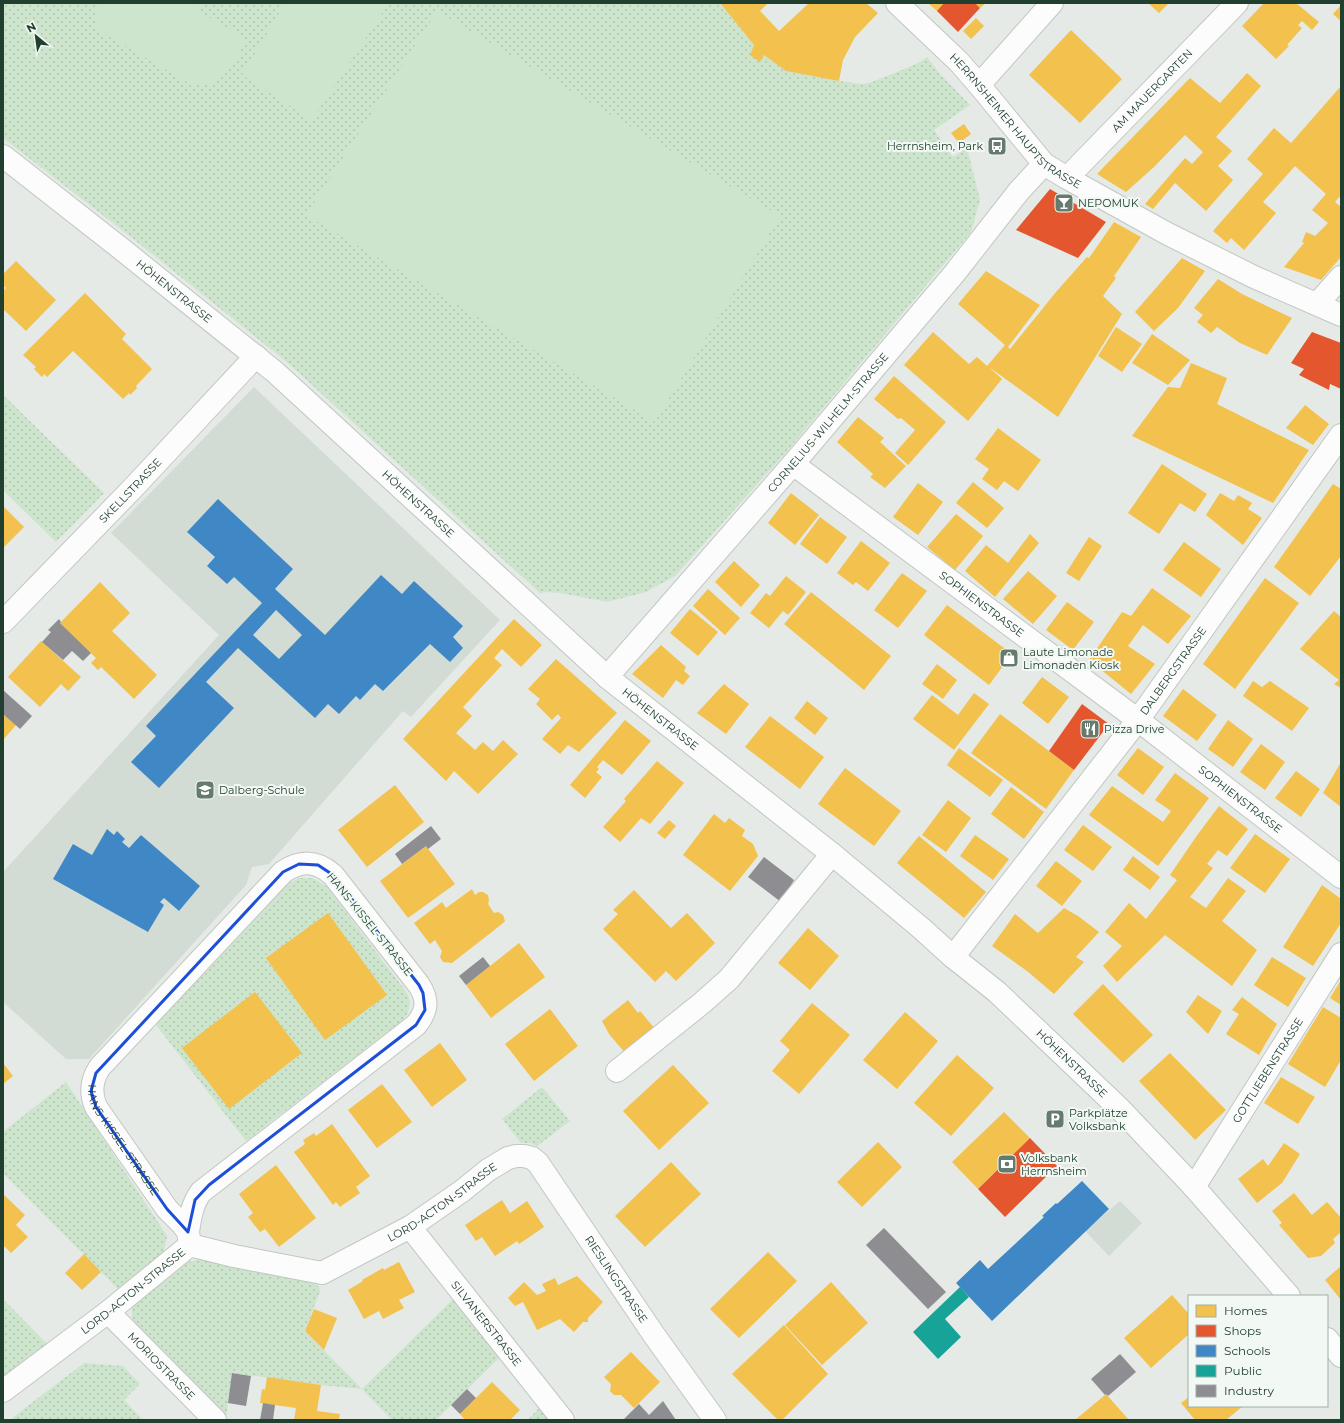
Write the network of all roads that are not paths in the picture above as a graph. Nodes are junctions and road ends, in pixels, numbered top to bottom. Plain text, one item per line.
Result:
1 (896, 3) edge
2 (1052, 3) edge
3 (1237, 3) edge
4 (979, 85) junction
5 (3, 156) edge
6 (1044, 164) junction
7 (1067, 178) junction
8 (1341, 277) edge
9 (1317, 304) junction
10 (1341, 315) edge
11 (256, 356) junction
12 (1341, 434) edge
13 (793, 464) junction
14 (3, 622) edge
15 (607, 677) junction
16 (1138, 720) junction
17 (832, 854) junction
18 (1341, 877) edge
19 (1341, 954) edge
20 (953, 957) junction
21 (617, 1071) dead end
22 (508, 1158) joint
23 (1194, 1187) junction
24 (410, 1227) junction
25 (189, 1238) junction
26 (1288, 1295) edge
27 (108, 1312) junction
28 (3, 1391) edge
29 (215, 1420) edge
30 (563, 1420) edge
31 (716, 1420) edge

1 - 4 street, HERRNSHEIMER HAUPTSTRASSE
2 - 4 street
3 - 7 street, AM MAUERGARTEN
4 - 6 street, HERRNSHEIMER HAUPTSTRASSE
5 - 11 street, HÖHENSTRASSE
6 - 7 street, HERRNSHEIMER HAUPTSTRASSE
6 - 13 street, CORNELIUS-WILHELM-STRASSE
7 - 9 street, HERRNSHEIMER HAUPTSTRASSE
8 - 9 street
9 - 10 street, HERRNSHEIMER HAUPTSTRASSE
11 - 14 street, SKELLSTRASSE
11 - 15 street, HÖHENSTRASSE
12 - 16 street, DALBERGSTRASSE
13 - 15 street, CORNELIUS-WILHELM-STRASSE
13 - 16 street, SOPHIENSTRASSE
15 - 17 street, HÖHENSTRASSE
16 - 18 street, SOPHIENSTRASSE
16 - 20 street, DALBERGSTRASSE
17 - 20 street, HÖHENSTRASSE
17 - 21 street
19 - 23 street, GOTTLIEBENSTRASSE
20 - 23 street, HÖHENSTRASSE
22 - 24 street, LORD-ACTON-STRASSE
22 - 31 street, RIESLINGSTRASSE
23 - 26 street, HÖHENSTRASSE
24 - 25 street, LORD-ACTON-STRASSE
24 - 30 street, SILVANERSTRASSE
25 - 25 street, HANS-KISSEL-STRASSE
25 - 27 street, LORD-ACTON-STRASSE
27 - 28 street, LORD-ACTON-STRASSE
27 - 29 street, MORIOSTRASSE

